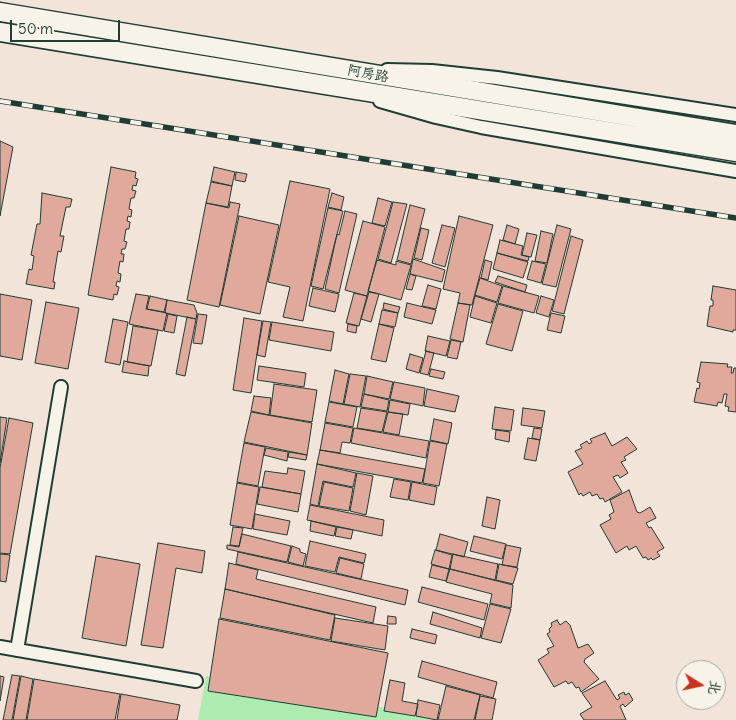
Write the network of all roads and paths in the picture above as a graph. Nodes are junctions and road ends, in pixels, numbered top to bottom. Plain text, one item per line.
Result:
1 (0, 12) edge
2 (0, 32) edge
3 (335, 68) junction
4 (332, 86) junction
5 (736, 115) edge
6 (736, 134) edge
7 (736, 152) edge
8 (736, 171) edge
9 (61, 388) dead end
10 (0, 647) edge
11 (16, 650) junction
12 (196, 681) dead end

1 - 3 main road, 阿房路
2 - 4 main road, 阿房路
3 - 5 street
3 - 6 main road, 阿房路
4 - 7 main road, 阿房路
4 - 8 street
9 - 11 street
10 - 11 street
11 - 12 street

